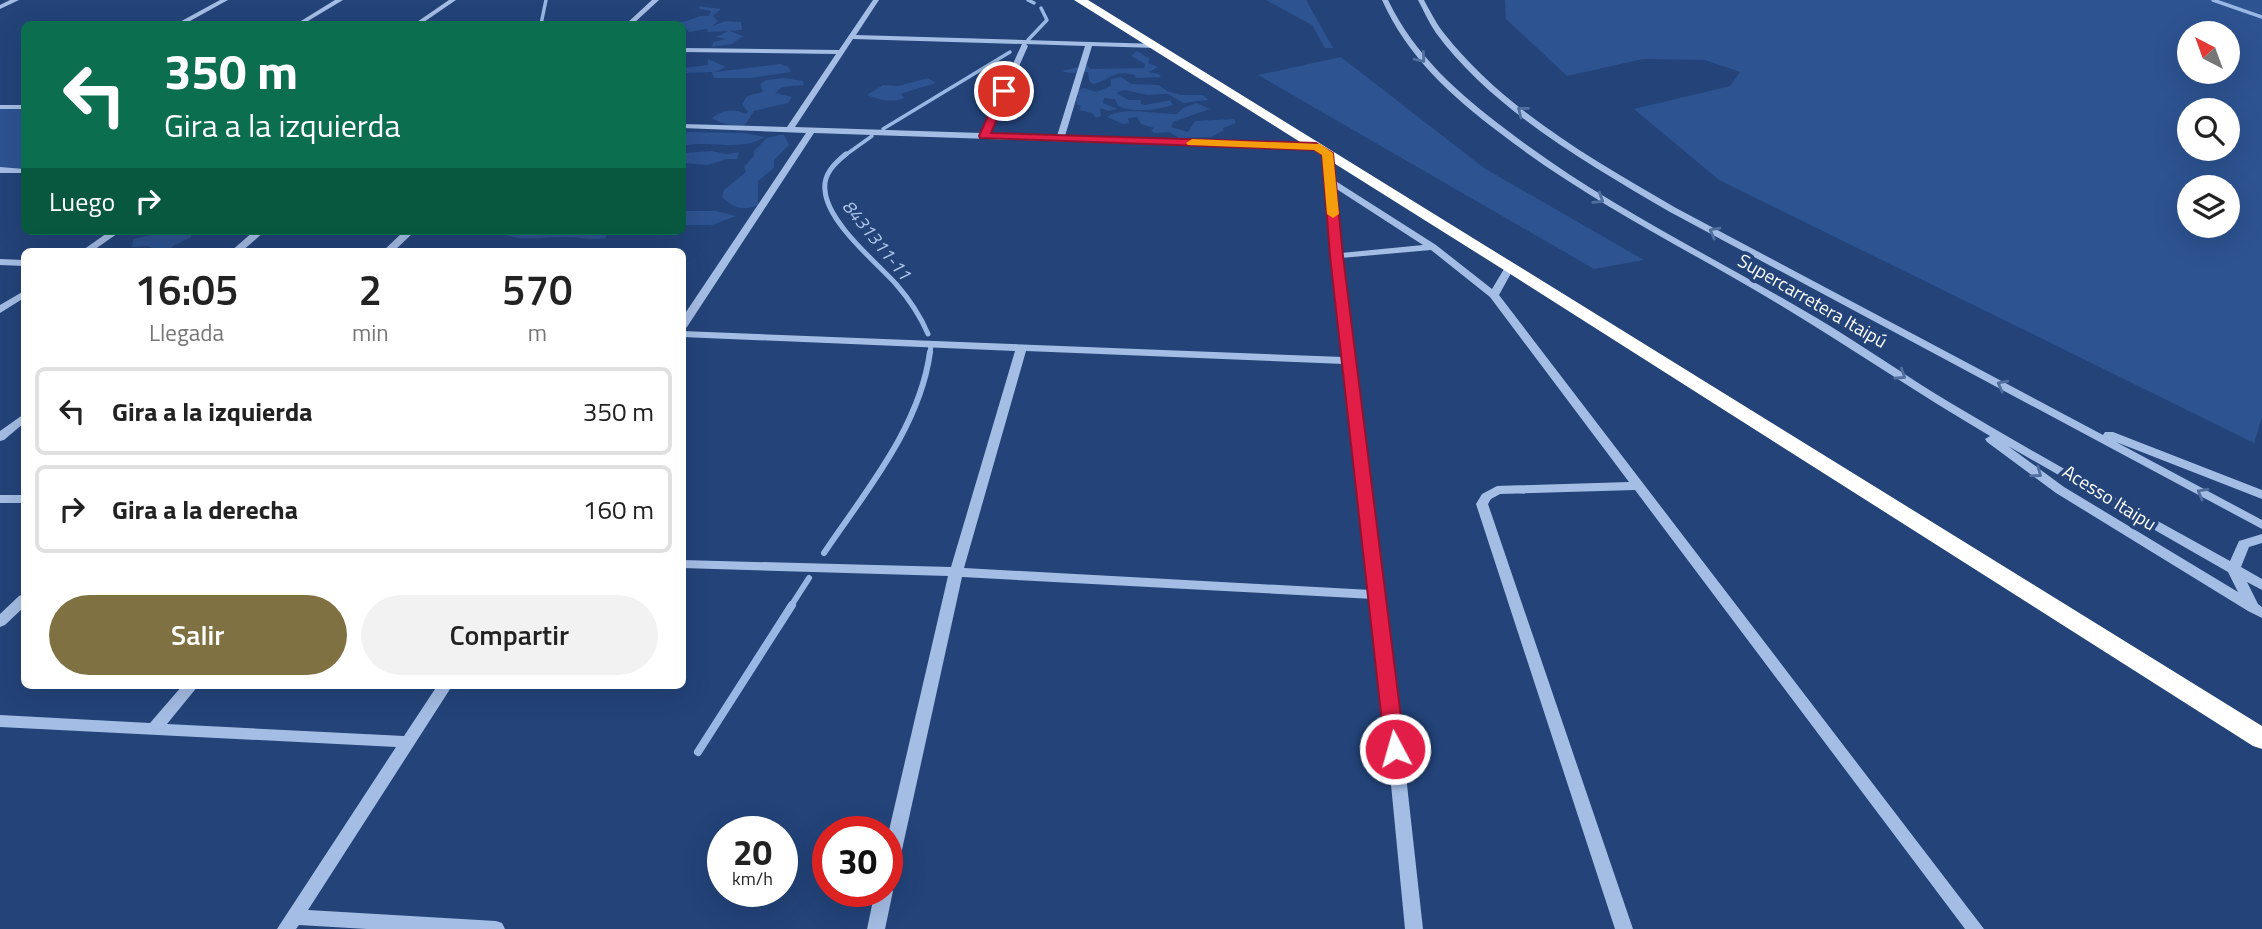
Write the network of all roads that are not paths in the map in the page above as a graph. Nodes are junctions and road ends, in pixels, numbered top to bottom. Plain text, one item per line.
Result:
1 (16, 0) edge
2 (225, 0) edge
3 (340, 0) edge
4 (453, 0) edge
5 (656, 0) edge
6 (876, 0) edge
7 (1080, 0) edge
8 (1385, 0) edge
9 (1421, 0) edge
10 (0, 7) edge
11 (186, 21) edge
12 (304, 21) edge
13 (422, 21) edge
14 (632, 21) edge
15 (850, 39) junction
16 (1052, 44) junction
17 (1089, 44) junction
18 (1024, 46) junction
19 (1155, 46) junction
20 (686, 50) edge
21 (840, 52) junction
22 (0, 107) edge
23 (21, 107) edge
24 (686, 126) edge
25 (789, 130) junction
26 (811, 131) junction
27 (984, 136) junction
28 (1060, 139) junction
29 (1322, 150) junction
30 (21, 174) edge
31 (2, 177) edge
32 (1330, 181) junction
33 (110, 235) edge
34 (255, 235) edge
35 (406, 235) edge
36 (1433, 247) junction
37 (91, 248) edge
38 (240, 248) edge
39 (391, 248) edge
40 (1336, 256) junction
41 (0, 262) edge
42 (21, 263) edge
43 (1510, 266) junction
44 (1494, 295) junction
45 (21, 296) edge
46 (0, 310) edge
47 (686, 321) edge
48 (686, 334) edge
49 (1022, 346) junction
50 (1350, 361) junction
51 (1943, 403) junction
52 (2064, 418) junction
53 (21, 420) edge
54 (0, 437) edge
55 (1637, 486) junction
56 (2262, 495) edge
57 (0, 499) edge
58 (21, 499) edge
59 (2262, 525) edge
60 (2262, 538) edge
61 (686, 564) edge
62 (2233, 569) junction
63 (956, 572) junction
64 (2262, 585) edge
65 (1379, 594) junction
66 (21, 602) edge
67 (2257, 611) edge
68 (0, 622) edge
69 (188, 689) edge
70 (443, 689) edge
71 (0, 721) edge
72 (154, 729) junction
73 (2262, 739) edge
74 (408, 742) junction
75 (901, 816) edge
76 (881, 907) edge
77 (290, 923) edge
78 (496, 929) edge
79 (876, 929) edge
80 (1414, 929) edge
81 (1624, 929) edge
82 (1975, 929) edge

1 - 10 street
2 - 11 street
3 - 12 street
4 - 13 street
5 - 14 street
6 - 15 street
7 - 19 highway
8 -> 51 street, Supercarretera Itaipú
52 -> 9 street, Supercarretera Itaipú
15 - 16 street
15 - 18 street
15 - 21 street
16 - 17 street
16 - 18 street
17 - 19 street
17 - 28 street
18 - 27 street
19 - 29 highway
20 - 21 street
21 - 25 street
22 - 23 street
24 - 25 street
25 - 26 street
26 - 27 street
26 - 47 street
27 - 28 street
28 - 29 street
29 - 32 street
29 - 43 highway
30 - 31 street
32 - 36 street
32 - 40 street
33 - 37 street
34 - 38 street
35 - 39 street
36 - 40 street
36 - 44 street
40 - 50 street
41 - 42 street
43 - 44 street
43 - 73 highway
44 - 55 street
45 - 46 street
48 - 49 street
49 - 50 street
49 - 63 street
50 - 65 street
51 - 62 street, Supercarretera Itaipú
51 -> 67 street, Acesso Itaipu
52 - 56 street
59 -> 52 street, Supercarretera Itaipú
53 - 54 street
55 - 81 street
55 - 82 street
57 - 58 street
60 - 62 street
61 - 63 street
62 - 64 street, Supercarretera Itaipú
62 - 67 street
63 - 65 street
63 - 75 street
65 - 80 street
66 - 68 street
69 - 72 street
70 - 74 street
71 - 72 street
72 - 74 street
74 - 77 street
76 - 79 street
77 - 78 street

